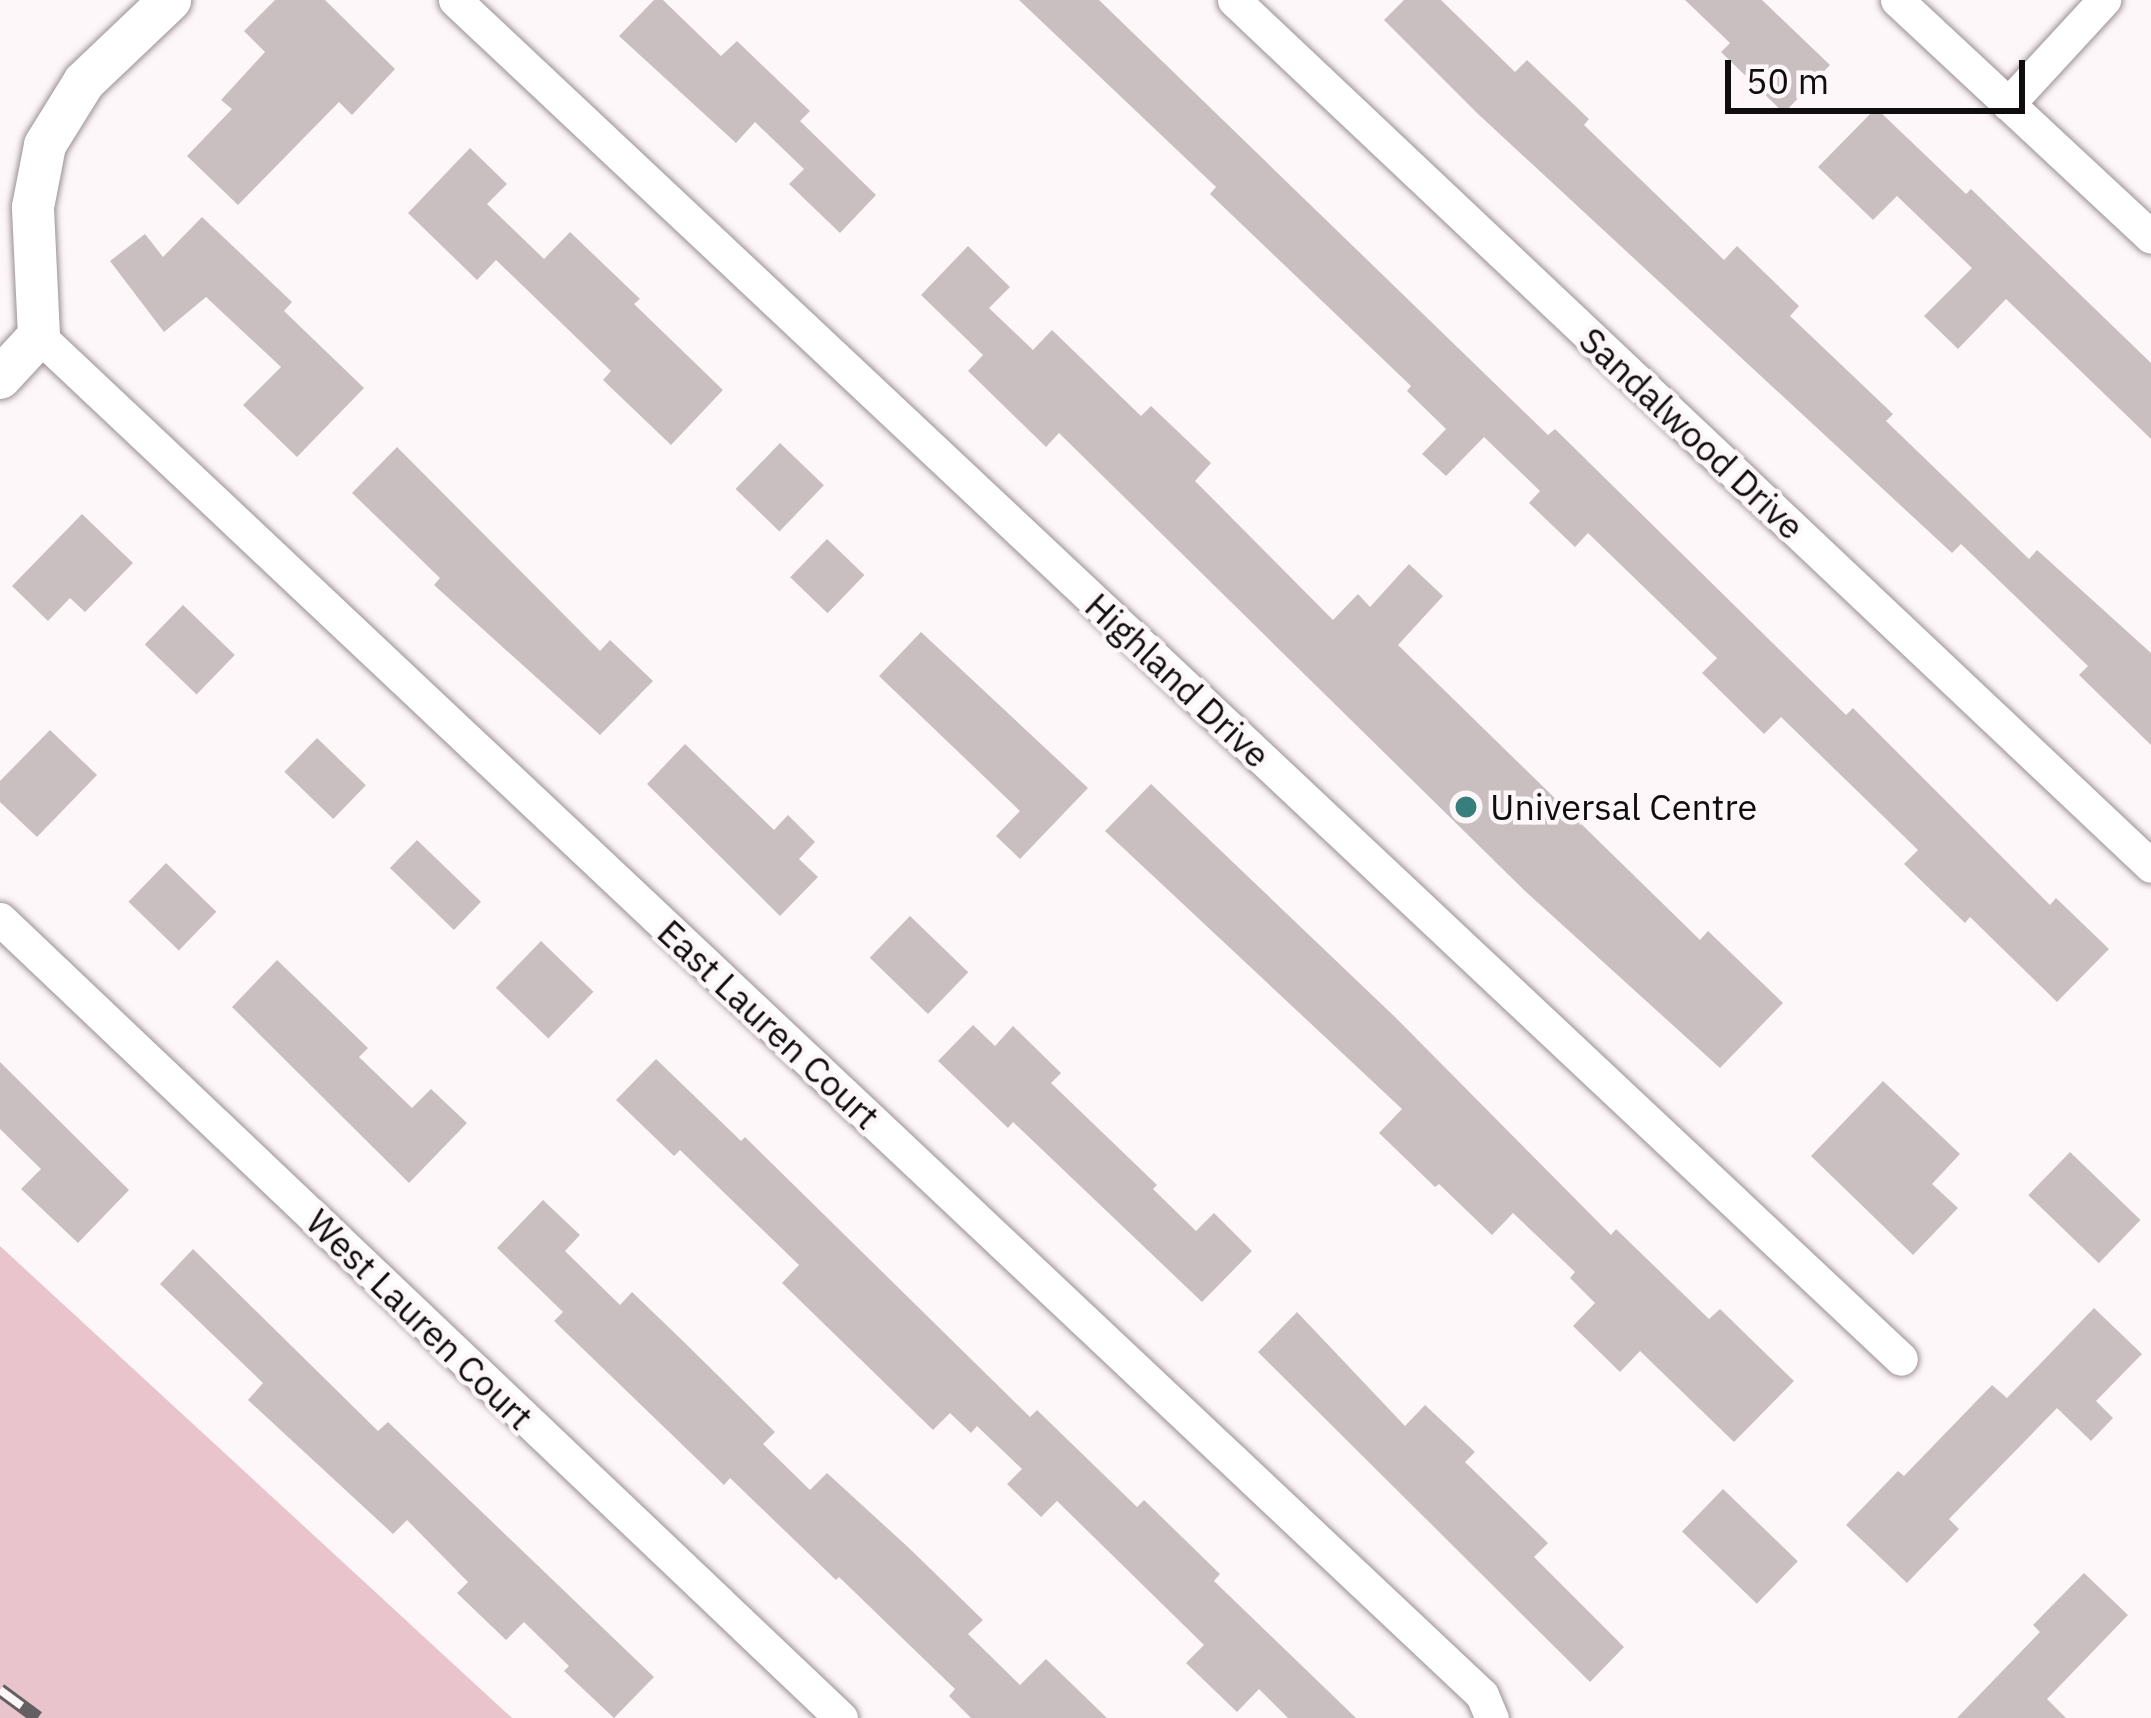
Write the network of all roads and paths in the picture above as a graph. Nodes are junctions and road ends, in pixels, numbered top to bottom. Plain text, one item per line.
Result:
1 (170, 0) edge
2 (455, 0) edge
3 (1234, 0) edge
4 (1898, 0) edge
5 (2104, 0) edge
6 (2008, 104) junction
7 (2151, 237) edge
8 (39, 336) junction
9 (0, 378) edge
10 (2151, 866) edge
11 (0, 919) edge
12 (1901, 1359) dead end
13 (841, 1718) edge
14 (1492, 1718) edge

1 - 8 street
2 - 12 street, Highland Drive
3 - 10 street, Sandalwood Drive
4 - 6 street
5 - 6 street
6 - 7 street
8 - 9 street
8 - 14 street, East Lauren Court
11 - 13 street, West Lauren Court

